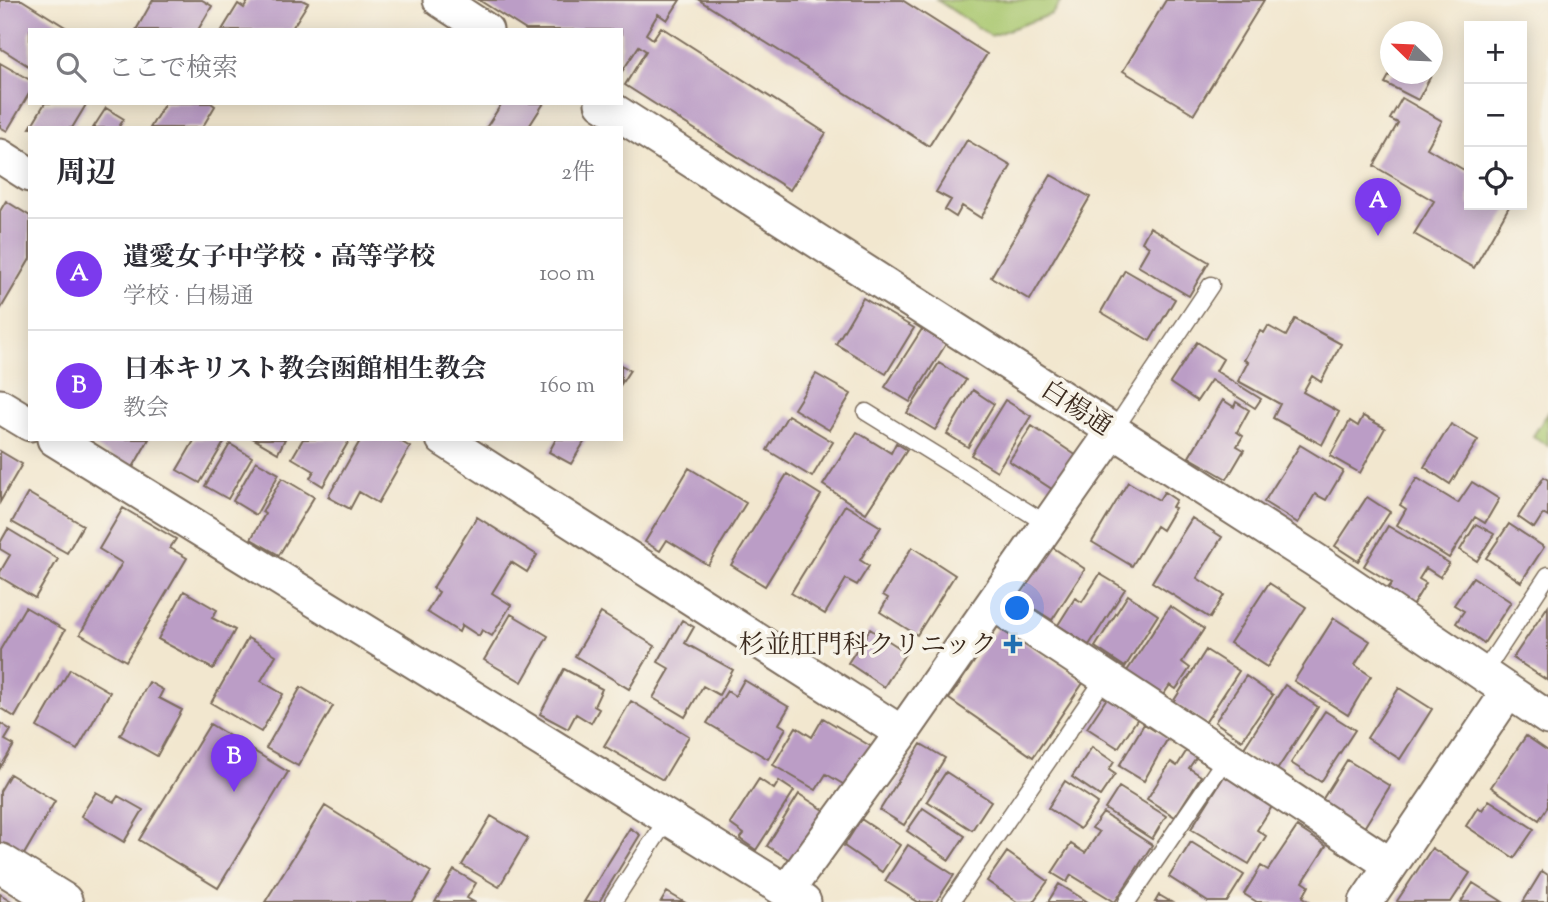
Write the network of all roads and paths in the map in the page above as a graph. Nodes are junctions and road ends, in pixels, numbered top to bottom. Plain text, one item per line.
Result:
1 (440, 0) edge
2 (483, 28) edge
3 (605, 105) edge
4 (0, 156) edge
5 (28, 174) edge
6 (1211, 285) dead end
7 (0, 406) edge
8 (866, 412) dead end
9 (28, 423) edge
10 (1114, 430) junction
11 (57, 441) edge
12 (446, 441) edge
13 (1047, 524) junction
14 (1548, 575) edge
15 (994, 604) junction
16 (1105, 678) junction
17 (1495, 684) junction
18 (1548, 718) edge
19 (902, 733) junction
20 (1226, 758) junction
21 (668, 818) junction
22 (0, 863) edge
23 (1391, 865) junction
24 (796, 897) edge
25 (63, 902) edge
26 (613, 902) edge
27 (951, 902) edge
28 (1127, 902) edge
29 (1366, 902) edge

1 - 2 street
3 - 10 street, 白楊通
4 - 5 street
6 - 10 lane
7 - 9 street
8 - 13 lane
10 - 13 street
10 - 17 street, 白楊通
11 - 21 street
12 - 19 street
13 - 15 street
14 - 17 lane
15 - 16 street
15 - 19 street
16 - 20 street
16 - 27 lane
17 - 18 street, 白楊通
17 - 23 street
19 - 24 street
20 - 23 street
20 - 28 lane
21 - 24 street
21 - 26 lane
22 - 25 street
23 - 29 street

